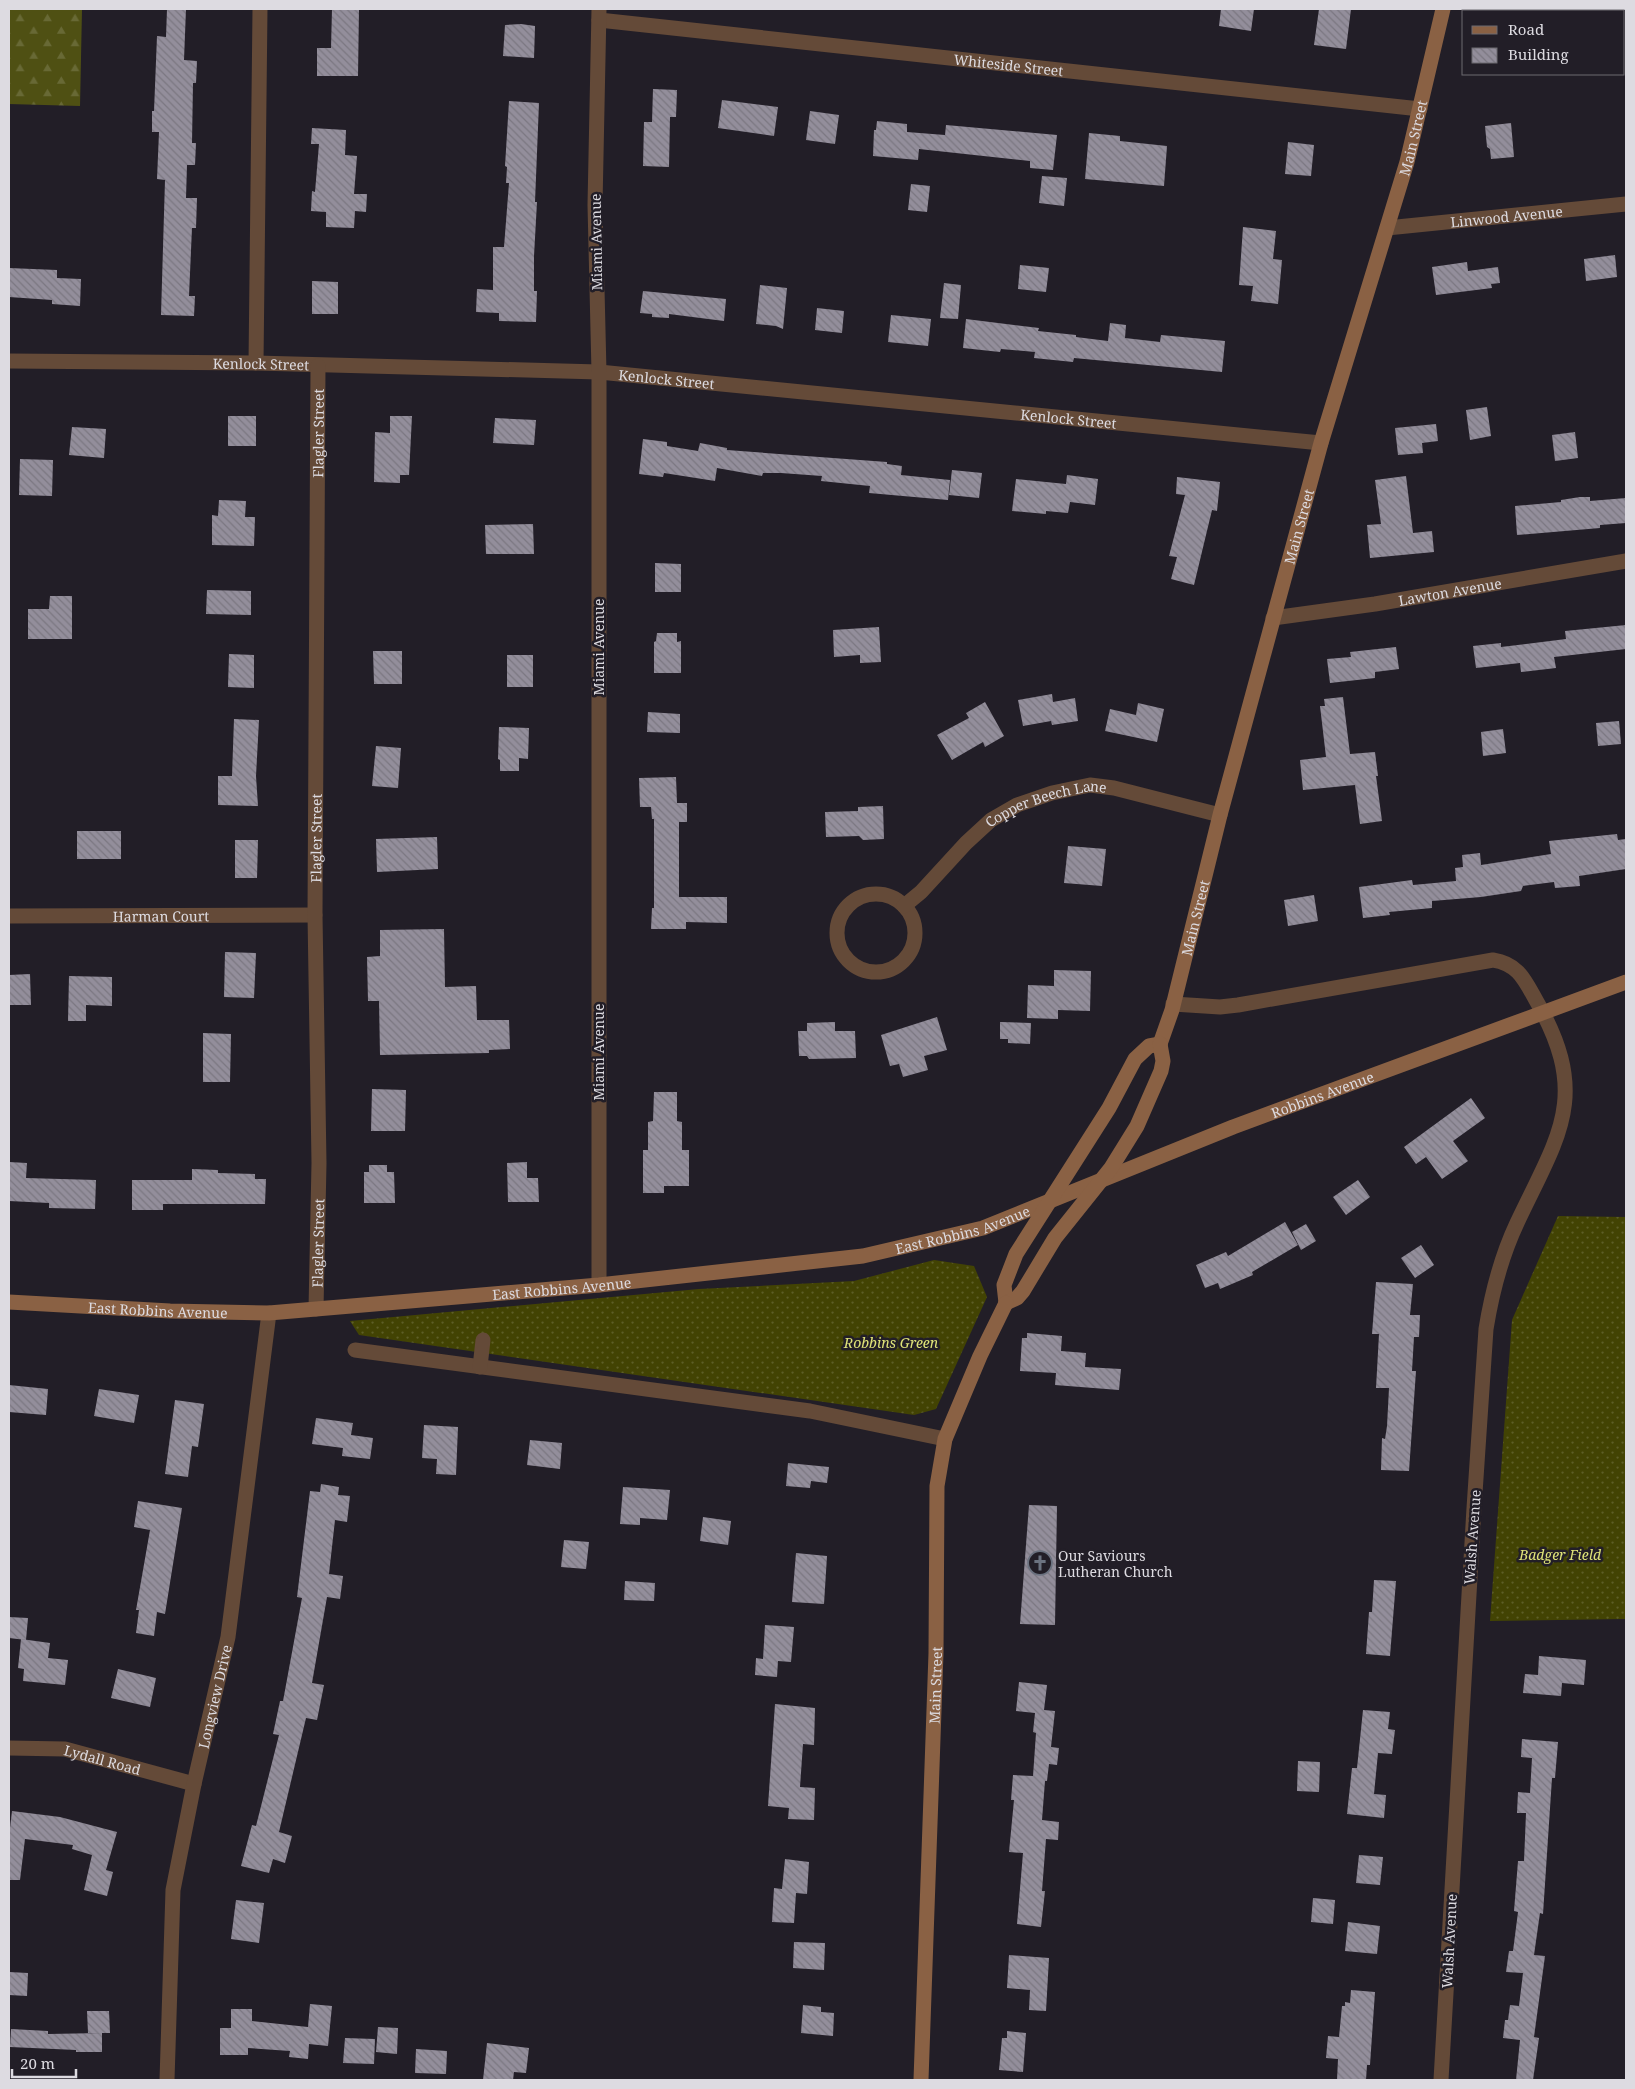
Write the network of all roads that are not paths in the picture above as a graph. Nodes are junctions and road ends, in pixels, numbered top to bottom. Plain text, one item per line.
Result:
1 (260, 9) edge
2 (1443, 9) edge
3 (599, 15) edge
4 (1420, 109) junction
5 (1626, 204) edge
6 (1387, 228) junction
7 (9, 361) edge
8 (256, 364) junction
9 (318, 366) junction
10 (599, 372) junction
11 (1321, 443) junction
12 (1626, 561) edge
13 (1273, 618) junction
14 (1220, 815) junction
15 (904, 906) junction
16 (315, 915) junction
17 (9, 916) edge
18 (1626, 982) edge
19 (1173, 1004) junction
20 (1543, 1012) junction
21 (1160, 1044) junction
22 (1102, 1179) junction
23 (1050, 1200) junction
24 (599, 1284) junction
25 (9, 1302) edge
26 (1006, 1303) junction
27 (316, 1309) junction
28 (269, 1313) junction
29 (483, 1340) dead end
30 (356, 1350) dead end
31 (480, 1368) junction
32 (945, 1439) junction
33 (9, 1748) edge
34 (194, 1784) junction
35 (167, 2080) edge
36 (921, 2080) edge
37 (1441, 2080) edge

1 - 8 street
2 - 4 main road, Main Street
3 - 4 street, Whiteside Street
3 - 10 street, Miami Avenue
4 - 6 main road, Main Street
5 - 6 street, Linwood Avenue
6 - 11 main road, Main Street
7 - 8 street, Kenlock Street
8 - 9 street, Kenlock Street
9 - 10 street, Kenlock Street
9 - 16 street, Flagler Street
10 - 11 street, Kenlock Street
10 - 24 street, Miami Avenue
11 - 13 main road, Main Street
12 - 13 street, Lawton Avenue
13 - 14 main road, Main Street
14 - 15 street, Copper Beech Lane
14 - 19 main road, Main Street
15 - 15 street
16 - 17 street, Harman Court
16 - 27 street, Flagler Street
18 - 20 main road, Robbins Avenue
19 - 20 street
19 - 21 main road, Main Street
20 - 22 main road, Robbins Avenue
20 - 37 street, Walsh Avenue
21 - 22 main road, Main Street
21 - 23 main road
22 - 23 main road, East Robbins Avenue
22 - 26 main road, Main Street
23 - 24 main road, East Robbins Avenue
23 - 26 main road
24 - 27 main road, East Robbins Avenue
25 - 28 main road, East Robbins Avenue
26 - 32 main road, Main Street
27 - 28 main road, East Robbins Avenue
28 - 34 street, Longview Drive
29 - 31 street
30 - 31 street
31 - 32 street
32 - 36 main road, Main Street
33 - 34 street, Lydall Road
34 - 35 street, Longview Drive

